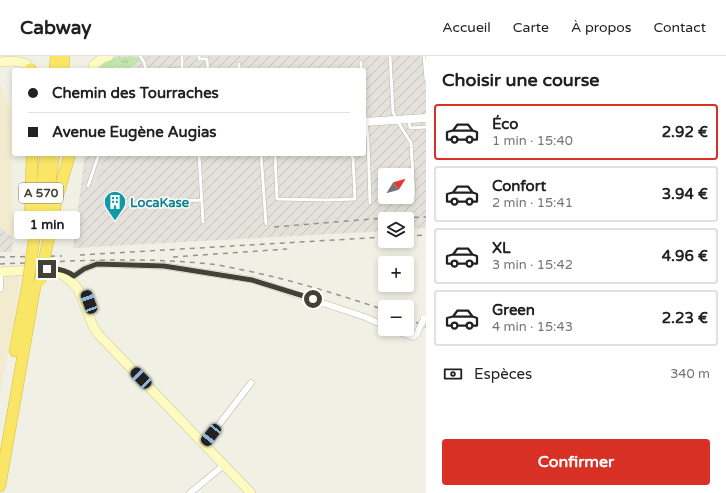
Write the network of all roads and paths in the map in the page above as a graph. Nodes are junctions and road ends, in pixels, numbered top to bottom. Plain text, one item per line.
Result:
1 (6, 56) edge
2 (56, 56) edge
3 (64, 56) edge
4 (109, 56) edge
5 (140, 56) edge
6 (182, 56) edge
7 (200, 56) edge
8 (390, 56) edge
9 (424, 56) edge
10 (0, 57) edge
11 (0, 62) edge
12 (361, 62) dead end
13 (93, 64) edge
14 (239, 64) dead end
15 (29, 66) edge
16 (55, 68) edge
17 (63, 68) edge
18 (146, 68) edge
19 (182, 68) edge
20 (208, 68) edge
21 (240, 68) edge
22 (361, 68) edge
23 (426, 80) edge
24 (426, 118) edge
25 (396, 119) junction
26 (409, 119) junction
27 (366, 121) edge
28 (366, 127) edge
29 (426, 127) edge
30 (32, 156) edge
31 (46, 156) edge
32 (54, 156) edge
33 (69, 156) edge
34 (99, 156) edge
35 (199, 156) edge
36 (262, 156) edge
37 (275, 156) edge
38 (352, 156) edge
39 (412, 168) edge
40 (88, 186) dead end
41 (202, 200) junction
42 (158, 202) dead end
43 (370, 203) dead end
44 (203, 222) dead end
45 (266, 224) dead end
46 (39, 232) junction
47 (0, 272) edge
48 (72, 278) junction
49 (32, 282) junction
50 (0, 289) edge
51 (425, 318) edge
52 (378, 323) edge
53 (407, 336) edge
54 (251, 383) dead end
55 (0, 440) edge
56 (204, 444) junction
57 (224, 465) junction
58 (0, 486) edge
59 (190, 493) edge
60 (251, 493) edge

1 - 10 main road
2 - 16 highway
3 - 17 highway
4 - 13 main road
5 - 18 lane
6 - 19 lane
7 - 20 lane
8 - 25 lane
9 - 23 lane
11 - 15 main road
12 - 22 lane
14 - 21 lane
24 - 26 street
25 - 26 street
25 - 27 street
25 - 39 lane
26 - 29 lane
28 - 43 lane
30 - 46 highway
31 - 46 highway, A 570
32 - 46 highway, A 570
33 - 46 highway
34 - 40 lane
35 - 41 lane
36 - 45 lane
37 - 38 lane
41 - 42 lane
41 - 44 lane
46 - 49 highway, A 570
47 - 48 main road
47 - 50 street
48 - 52 street
48 - 56 main road
49 - 55 highway, A 570
49 - 58 highway, A 570
51 - 53 street, bridge
54 - 56 street
56 - 57 main road
57 - 59 street
57 - 60 main road

